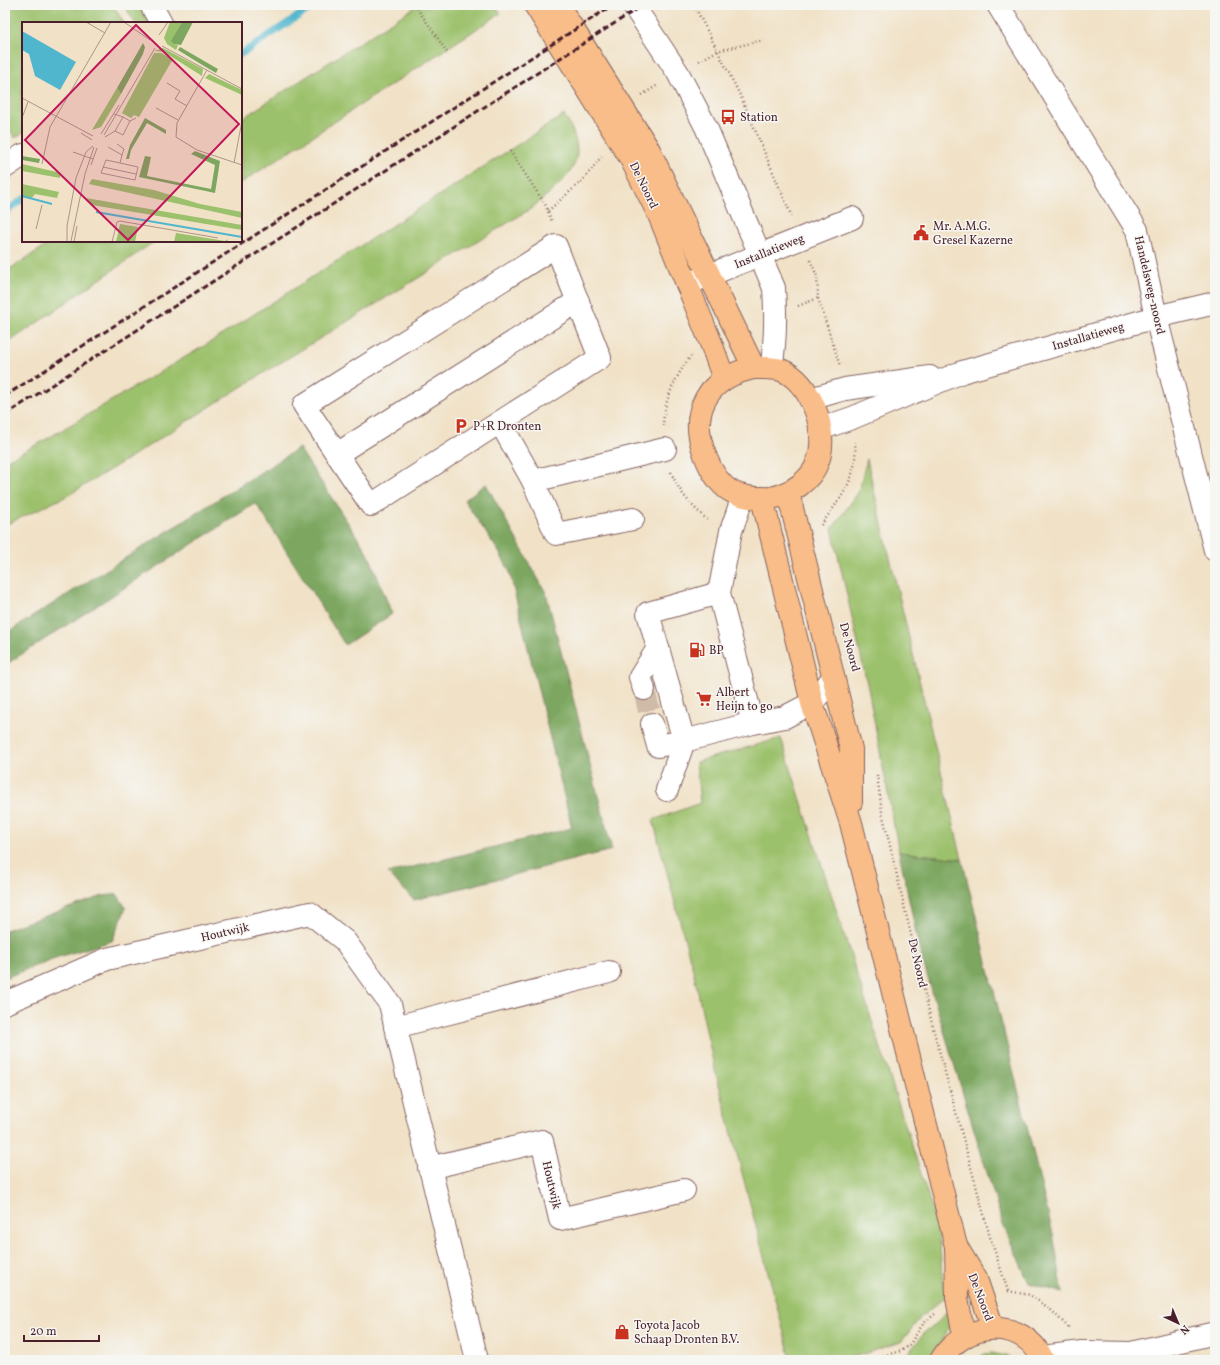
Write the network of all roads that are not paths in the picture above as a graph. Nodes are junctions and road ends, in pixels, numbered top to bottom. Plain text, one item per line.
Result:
1 (151, 5) edge
2 (535, 5) edge
3 (558, 5) edge
4 (633, 5) edge
5 (998, 5) edge
6 (160, 22) edge
7 (22, 156) edge
8 (5, 168) edge
9 (852, 218) dead end
10 (760, 255) junction
11 (710, 275) junction
12 (687, 284) junction
13 (578, 301) junction
14 (1215, 303) edge
15 (1156, 317) junction
16 (762, 368) junction
17 (962, 372) junction
18 (724, 379) junction
19 (810, 399) junction
20 (500, 422) junction
21 (820, 430) junction
22 (665, 449) dead end
23 (337, 454) junction
24 (533, 481) junction
25 (788, 492) junction
26 (752, 497) junction
27 (633, 520) dead end
28 (1215, 550) edge
29 (719, 593) junction
30 (658, 648) junction
31 (834, 678) junction
32 (644, 689) tunnel mouth
33 (812, 703) junction
34 (753, 723) junction
35 (652, 724) tunnel mouth
36 (684, 741) junction
37 (667, 790) dead end
38 (851, 823) junction
39 (609, 972) dead end
40 (5, 1003) edge
41 (395, 1027) junction
42 (429, 1168) junction
43 (684, 1190) dead end
44 (956, 1246) junction
45 (993, 1328) junction
46 (1215, 1333) edge
47 (964, 1336) junction
48 (1125, 1357) edge
49 (1043, 1358) edge
50 (478, 1360) edge
51 (941, 1360) edge

1 - 6 street
2 - 12 main road, De Noord
3 - 11 main road, De Noord
4 - 10 street
5 - 15 street, Handelsweg-noord
7 - 8 street
9 - 10 street, Installatieweg
10 - 11 street, Installatieweg
10 - 16 street
11 - 12 street, Installatieweg
11 - 16 main road, De Noord
12 - 18 main road, De Noord
13 - 20 street
13 - 23 street
13 - 23 street
14 - 15 street, Installatieweg
15 - 17 street, Installatieweg
15 - 28 street, Handelsweg-noord
16 - 18 main road
16 - 19 main road
17 - 19 street, Installatieweg
17 - 21 street, Installatieweg
18 - 26 main road
19 - 21 main road
20 - 23 street
20 - 24 street
21 - 25 main road
22 - 24 street
24 - 27 street
25 - 26 main road
25 - 31 main road, De Noord
26 - 29 street
26 - 33 main road, De Noord
29 - 30 street
29 - 34 street
30 - 32 street
30 - 36 street
31 - 33 street
31 - 38 main road, De Noord
33 - 34 street
33 - 38 main road, De Noord
34 - 36 street
35 - 36 street
36 - 37 street
38 - 44 main road, De Noord
39 - 41 street
40 - 41 street, Houtwijk
41 - 42 street, Houtwijk
42 - 43 street, Houtwijk
42 - 50 street, Houtwijk
44 - 45 main road, De Noord
44 - 47 main road, De Noord
45 - 47 main road
45 - 49 main road
46 - 48 street
47 - 51 main road
48 - 49 street

